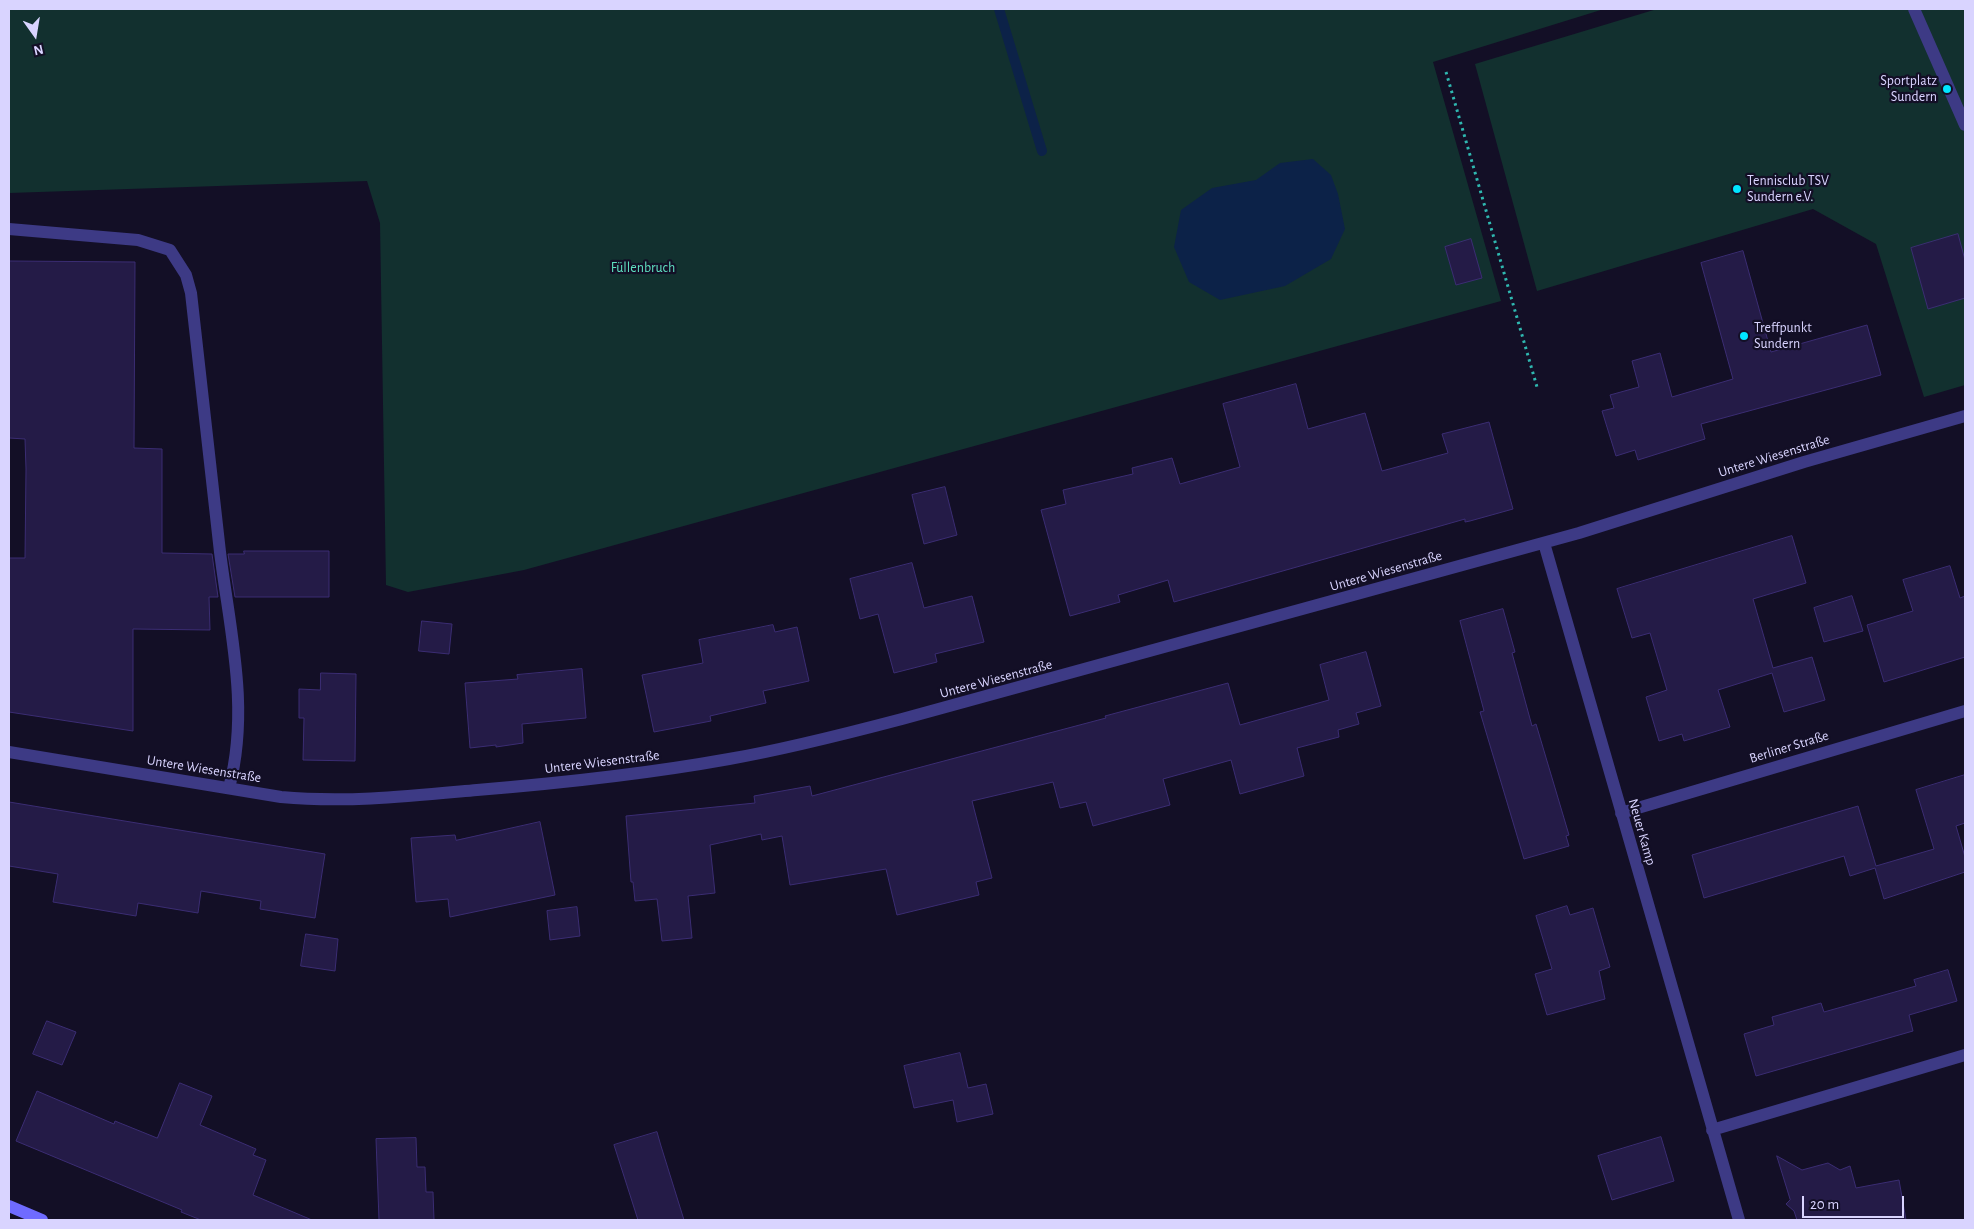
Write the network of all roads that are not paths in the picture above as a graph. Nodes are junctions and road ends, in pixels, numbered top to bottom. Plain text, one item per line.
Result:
1 (1914, 9) edge
2 (1965, 125) edge
3 (9, 229) edge
4 (1965, 416) edge
5 (1544, 543) junction
6 (1965, 711) edge
7 (9, 752) edge
8 (229, 788) junction
9 (1621, 813) junction
10 (1965, 1055) edge
11 (1712, 1130) junction
12 (9, 1206) edge
13 (42, 1220) edge
14 (1739, 1220) edge

1 - 2 street
3 - 8 street
4 - 5 street, Untere Wiesenstraße
5 - 8 street, Untere Wiesenstraße
5 - 9 street, Neuer Kamp
6 - 9 street, Berliner Straße
7 - 8 street, Untere Wiesenstraße
9 - 11 street, Neuer Kamp
10 - 11 street
11 - 14 street, Neuer Kamp
12 - 13 main road

